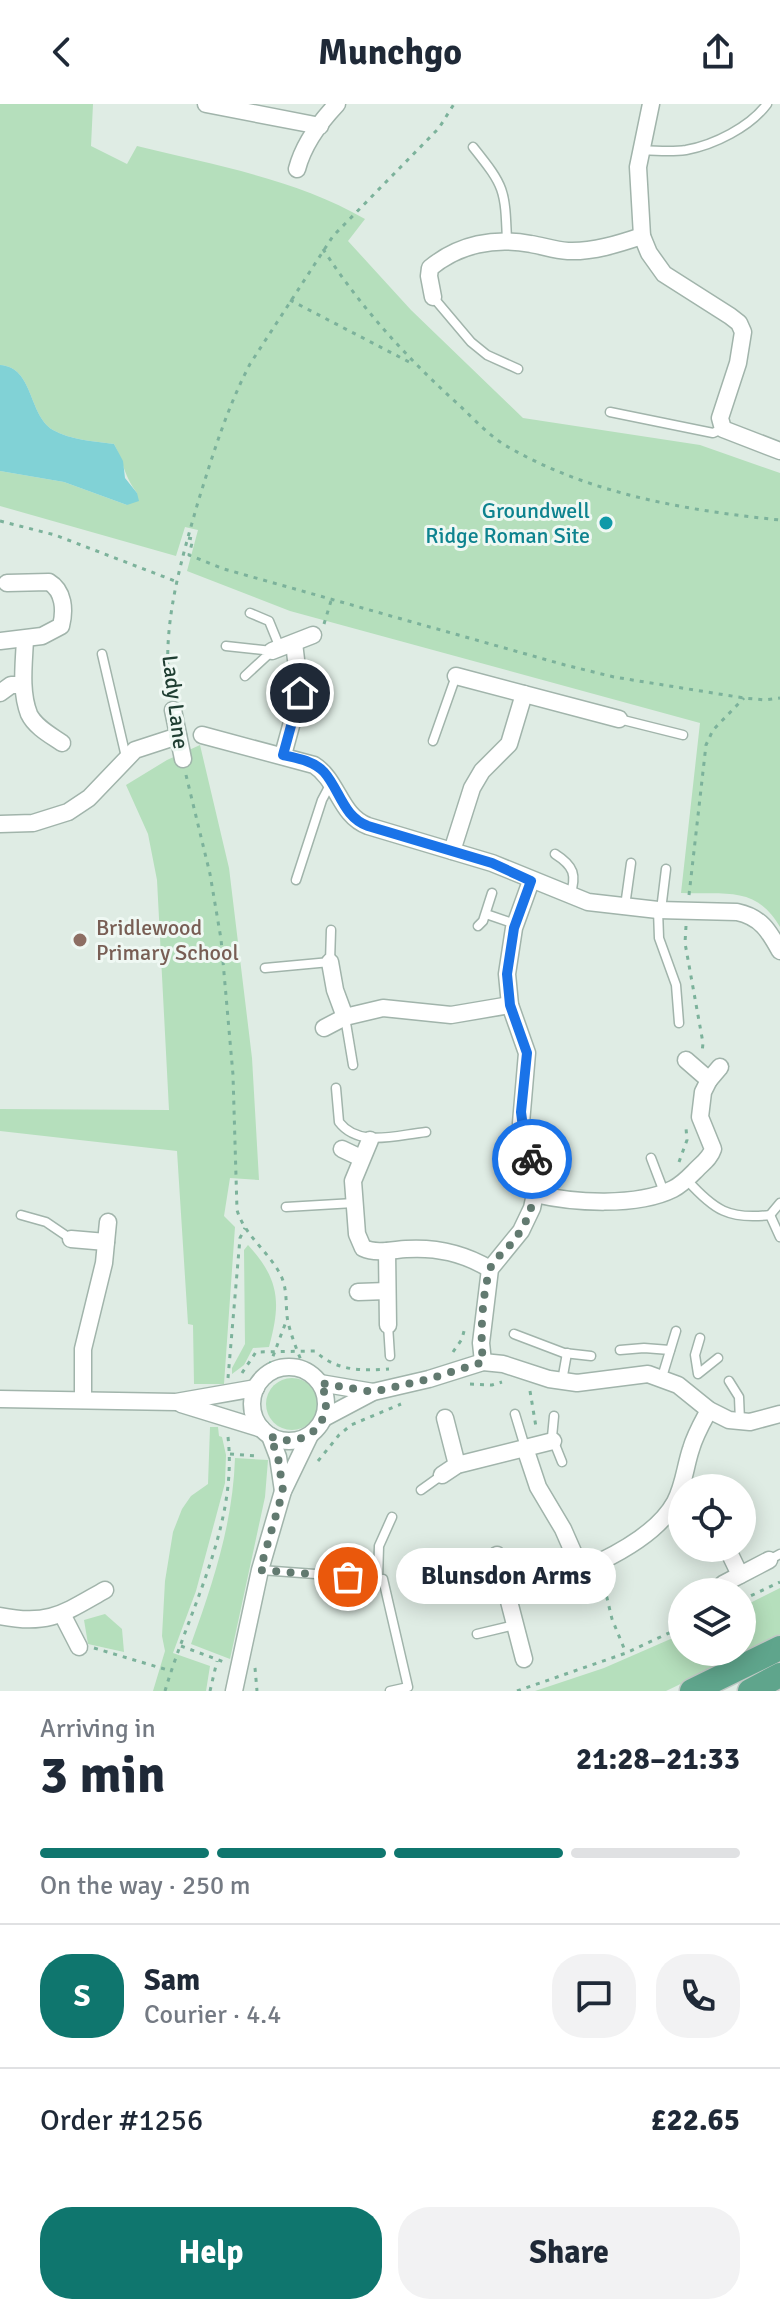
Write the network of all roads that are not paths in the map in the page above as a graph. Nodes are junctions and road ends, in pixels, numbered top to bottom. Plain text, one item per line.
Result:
1 (206, 104) edge
2 (337, 104) edge
3 (651, 104) edge
4 (767, 104) edge
5 (320, 126) junction
6 (473, 147) dead end
7 (641, 150) junction
8 (297, 169) dead end
9 (642, 236) junction
10 (507, 241) junction
11 (433, 297) joint
12 (518, 369) dead end
13 (610, 412) dead end
14 (723, 429) junction
15 (780, 451) edge
16 (7, 583) dead end
17 (250, 613) dead end
18 (313, 635) road end
19 (25, 639) junction
20 (0, 641) edge
21 (226, 646) dead end
22 (282, 648) junction
23 (102, 654) dead end
24 (245, 676) dead end
25 (456, 676) joint
26 (23, 685) junction
27 (0, 693) edge
28 (524, 694) junction
29 (173, 710) road end
30 (619, 719) joint
31 (202, 735) dead end
32 (683, 735) dead end
33 (178, 736) junction
34 (433, 741) dead end
35 (62, 743) dead end
36 (283, 755) junction
37 (126, 757) junction
38 (183, 759) road end
39 (331, 783) junction
40 (0, 824) edge
41 (452, 851) junction
42 (555, 854) dead end
43 (631, 863) dead end
44 (666, 869) dead end
45 (296, 880) dead end
46 (531, 881) junction
47 (492, 893) dead end
48 (570, 896) junction
49 (625, 908) junction
50 (659, 910) junction
51 (486, 914) junction
52 (515, 924) junction
53 (478, 926) dead end
54 (331, 930) dead end
55 (780, 951) edge
56 (330, 962) junction
57 (265, 968) dead end
58 (510, 1005) junction
59 (345, 1017) junction
60 (679, 1023) dead end
61 (324, 1028) dead end
62 (686, 1060) dead end
63 (353, 1065) dead end
64 (336, 1088) dead end
65 (426, 1132) dead end
66 (370, 1140) junction
67 (342, 1149) dead end
68 (361, 1158) junction
69 (651, 1158) dead end
70 (687, 1180) junction
71 (664, 1192) junction
72 (535, 1194) junction
73 (354, 1203) junction
74 (780, 1203) edge
75 (286, 1207) dead end
76 (21, 1215) dead end
77 (770, 1215) junction
78 (108, 1222) dead end
79 (780, 1237) edge
80 (71, 1239) joint
81 (106, 1242) junction
82 (387, 1251) junction
83 (490, 1269) junction
84 (387, 1291) junction
85 (358, 1292) dead end
86 (388, 1325) joint
87 (676, 1331) dead end
88 (514, 1334) dead end
89 (700, 1338) dead end
90 (620, 1350) dead end
91 (670, 1350) junction
92 (567, 1353) junction
93 (390, 1356) dead end
94 (591, 1356) dead end
95 (718, 1358) dead end
96 (483, 1362) junction
97 (698, 1374) junction
98 (662, 1377) junction
99 (562, 1381) junction
100 (729, 1381) dead end
101 (261, 1382) junction
102 (320, 1383) junction
103 (373, 1392) junction
104 (688, 1392) junction
105 (0, 1399) edge
106 (83, 1400) junction
107 (176, 1402) junction
108 (709, 1410) junction
109 (515, 1414) dead end
110 (780, 1414) edge
111 (554, 1416) dead end
112 (324, 1418) junction
113 (445, 1418) dead end
114 (740, 1422) junction
115 (266, 1432) junction
116 (310, 1435) junction
117 (553, 1441) junction
118 (525, 1448) junction
119 (562, 1462) dead end
120 (457, 1465) junction
121 (685, 1474) edge
122 (442, 1475) joint
123 (421, 1490) dead end
124 (283, 1491) junction
125 (668, 1513) edge
126 (392, 1517) dead end
127 (497, 1555) dead end
128 (775, 1557) edge
129 (734, 1562) edge
130 (260, 1570) junction
131 (581, 1570) junction
132 (740, 1575) junction
133 (734, 1578) edge
134 (378, 1579) junction
135 (105, 1590) dead end
136 (508, 1597) junction
137 (62, 1614) junction
138 (0, 1616) edge
139 (515, 1625) junction
140 (477, 1634) dead end
141 (79, 1647) road end
142 (780, 1648) edge
143 (524, 1659) dead end
144 (780, 1675) edge
145 (235, 1689) edge
146 (390, 1691) edge
147 (692, 1691) edge
148 (750, 1691) edge

1 - 5 street
2 - 5 street
3 - 7 street
4 - 7 lane
5 - 8 street
6 - 10 lane
7 - 9 street
9 - 10 street
9 - 14 street
10 - 11 street
11 - 12 lane
13 - 14 lane
14 - 15 street
16 - 19 street
17 - 22 lane
18 - 22 street
19 - 20 street
19 - 26 street
21 - 22 lane
22 - 24 lane
22 - 36 street
23 - 37 lane
25 - 28 street
25 - 34 lane
26 - 27 street
26 - 35 street
28 - 30 street
28 - 41 street
29 - 33 street, Lady Lane
30 - 32 lane
31 - 36 street
33 - 37 street
33 - 38 street, Lady Lane
36 - 39 street
37 - 40 street
39 - 41 street
39 - 45 lane
41 - 46 street
42 - 48 lane
43 - 49 lane
44 - 50 lane
46 - 48 street
46 - 52 street
47 - 51 lane
48 - 49 street
49 - 50 street
50 - 55 street
50 - 60 lane
51 - 52 lane
51 - 53 lane
52 - 58 street
54 - 56 lane
56 - 57 lane
56 - 59 street
58 - 59 street
58 - 72 street
59 - 61 street
59 - 63 lane
62 - 70 street
64 - 66 lane
65 - 66 lane
66 - 68 street
67 - 68 street
68 - 73 street
69 - 71 lane
70 - 71 street
70 - 77 lane
71 - 72 street
72 - 83 street
73 - 75 lane
73 - 82 street
74 - 77 lane
76 - 80 lane
77 - 79 lane
78 - 81 street
80 - 81 street
81 - 106 street
82 - 83 street
82 - 84 street
83 - 96 street
84 - 85 street
84 - 86 street
86 - 93 lane
87 - 91 lane
88 - 92 lane
89 - 97 lane
90 - 91 lane
91 - 98 lane
92 - 94 lane
92 - 99 lane
95 - 97 lane
96 - 99 street
96 - 103 street
97 - 104 lane
98 - 99 street
98 - 104 street
100 - 114 lane
101 - 102 street
101 - 107 street
101 - 115 street
102 - 103 street
102 - 112 street
103 - 112 street
104 - 108 street
105 - 106 street
106 - 107 street
107 - 115 street
108 - 114 street
108 - 121 street
109 - 118 lane
110 - 114 street
111 - 117 lane
112 - 116 street
113 - 120 street
115 - 116 street
115 - 124 street
116 - 124 street
117 - 118 street
117 - 119 lane
118 - 120 street
118 - 131 street
120 - 122 street
122 - 123 lane
124 - 130 street
125 - 131 street
126 - 134 lane
127 - 136 street
128 - 132 street
129 - 132 street
130 - 134 lane
130 - 145 street
131 - 136 street
132 - 133 street
134 - 146 lane
135 - 137 street
136 - 139 street
137 - 138 street
137 - 141 street
139 - 140 lane
139 - 143 street
142 - 147 main road
144 - 148 main road

